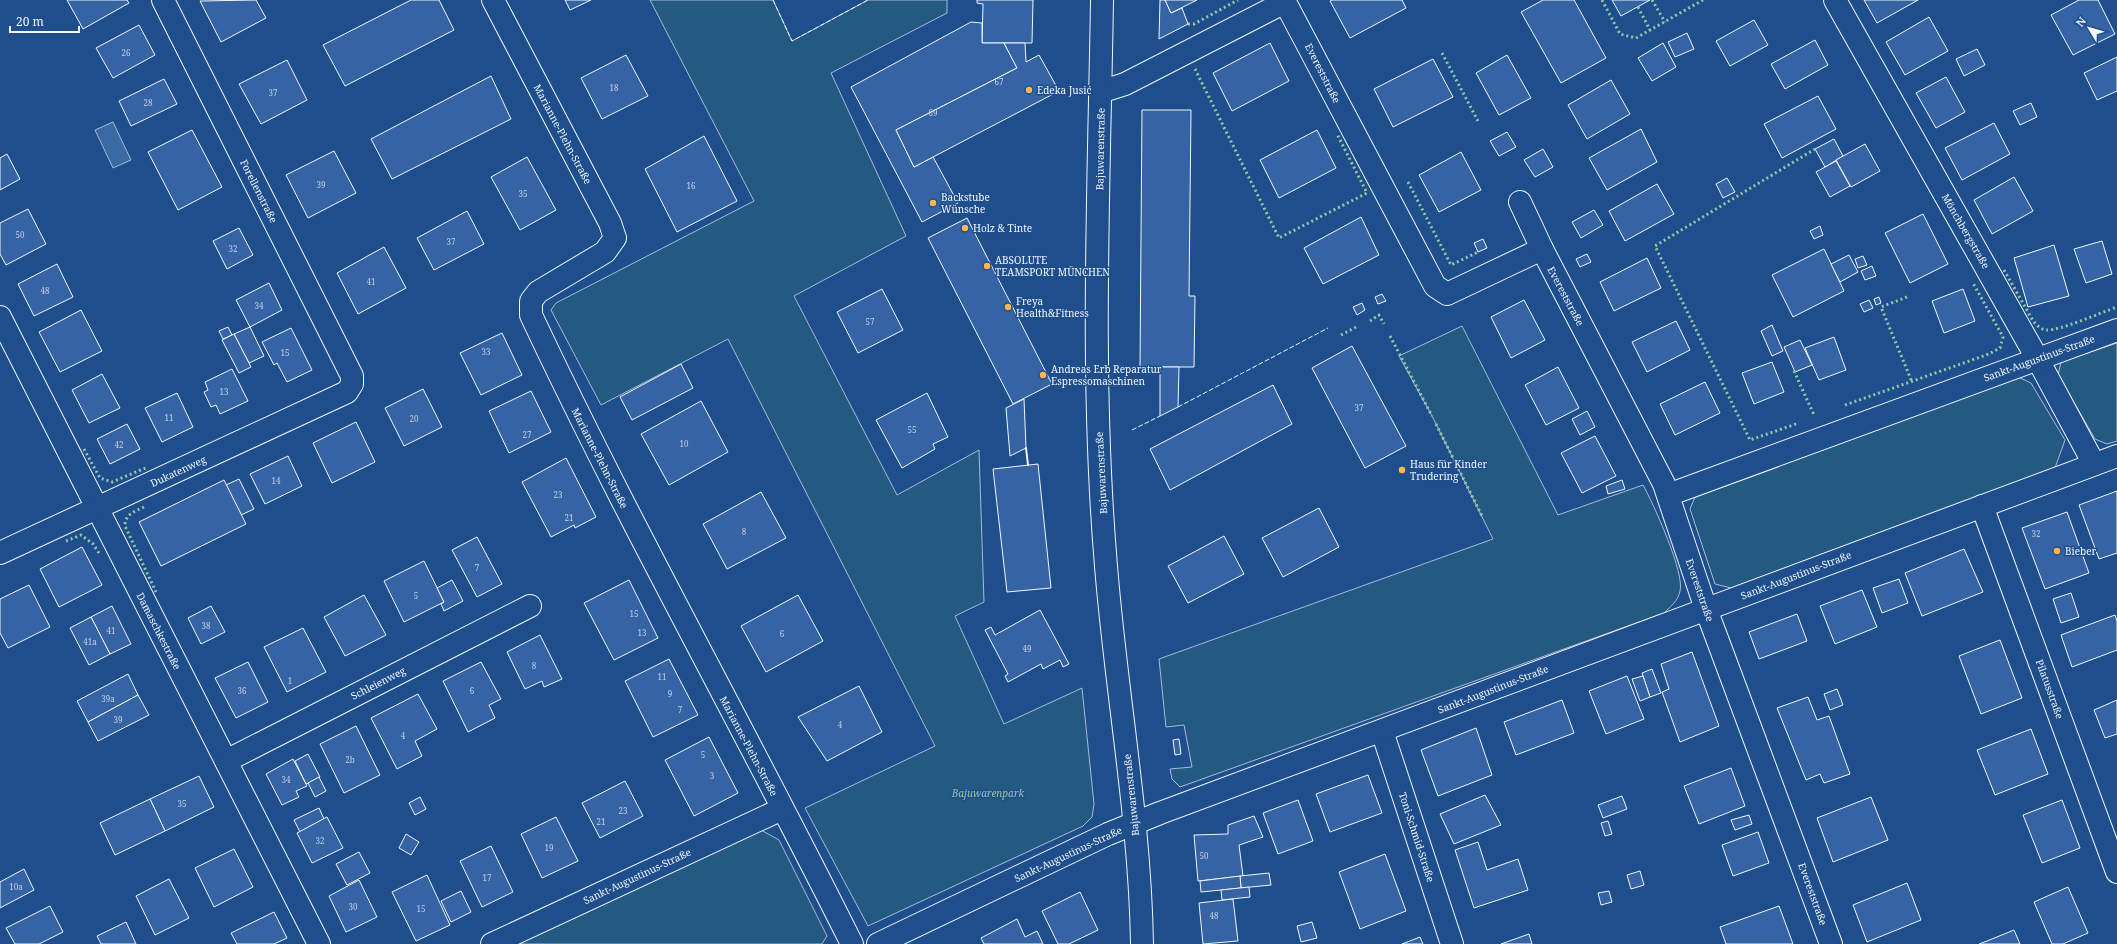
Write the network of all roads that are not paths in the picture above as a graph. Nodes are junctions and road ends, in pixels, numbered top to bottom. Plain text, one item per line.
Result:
1 (162, 0) edge
2 (493, 0) edge
3 (1102, 0) edge
4 (1835, 0) edge
5 (1100, 92) junction
6 (1520, 202) dead end
7 (1542, 249) junction
8 (0, 317) edge
9 (2117, 330) edge
10 (2037, 358) junction
11 (352, 384) joint
12 (2117, 456) edge
13 (2094, 464) junction
14 (1668, 496) junction
15 (1982, 506) junction
16 (98, 509) junction
17 (0, 553) edge
18 (530, 606) dead end
19 (1706, 609) junction
20 (1382, 731) junction
21 (226, 761) junction
22 (782, 809) junction
23 (1135, 824) junction
24 (2117, 872) edge
25 (319, 944) edge
26 (492, 944) edge
27 (852, 944) edge
28 (878, 944) edge
29 (1142, 944) edge
30 (1452, 944) edge
31 (1831, 944) edge

1 - 11 street, Forellenstraße
2 - 22 street, Marianne-Plehn-Straße
3 - 5 street, Bajuwarenstraße
4 - 10 street, Mönchbergstraße
5 - 7 street, Evereststraße
5 - 23 street, Bajuwarenstraße
6 - 7 street, Evereststraße
7 - 14 street, Evereststraße
8 - 16 street, Damaschkestraße
9 - 10 street, Sankt-Augustinus-Straße
10 - 13 street, Mönchbergstraße
10 - 14 street, Sankt-Augustinus-Straße
11 - 16 street, Dukatenweg
12 - 13 street, Sankt-Augustinus-Straße
13 - 15 street, Sankt-Augustinus-Straße
14 - 19 street, Evereststraße
15 - 19 street, Sankt-Augustinus-Straße
15 - 24 street, Pilatusstraße
16 - 17 street, Dukatenweg
16 - 21 street, Damaschkestraße
18 - 21 street, Schleienweg
19 - 20 street, Sankt-Augustinus-Straße
19 - 31 street, Evereststraße
20 - 23 street, Sankt-Augustinus-Straße
20 - 30 street, Toni-Schmid-Straße
21 - 25 street, Damaschkestraße
22 - 26 street, Sankt-Augustinus-Straße
22 - 27 street, Marianne-Plehn-Straße
23 - 28 street, Sankt-Augustinus-Straße
23 - 29 street, Bajuwarenstraße

